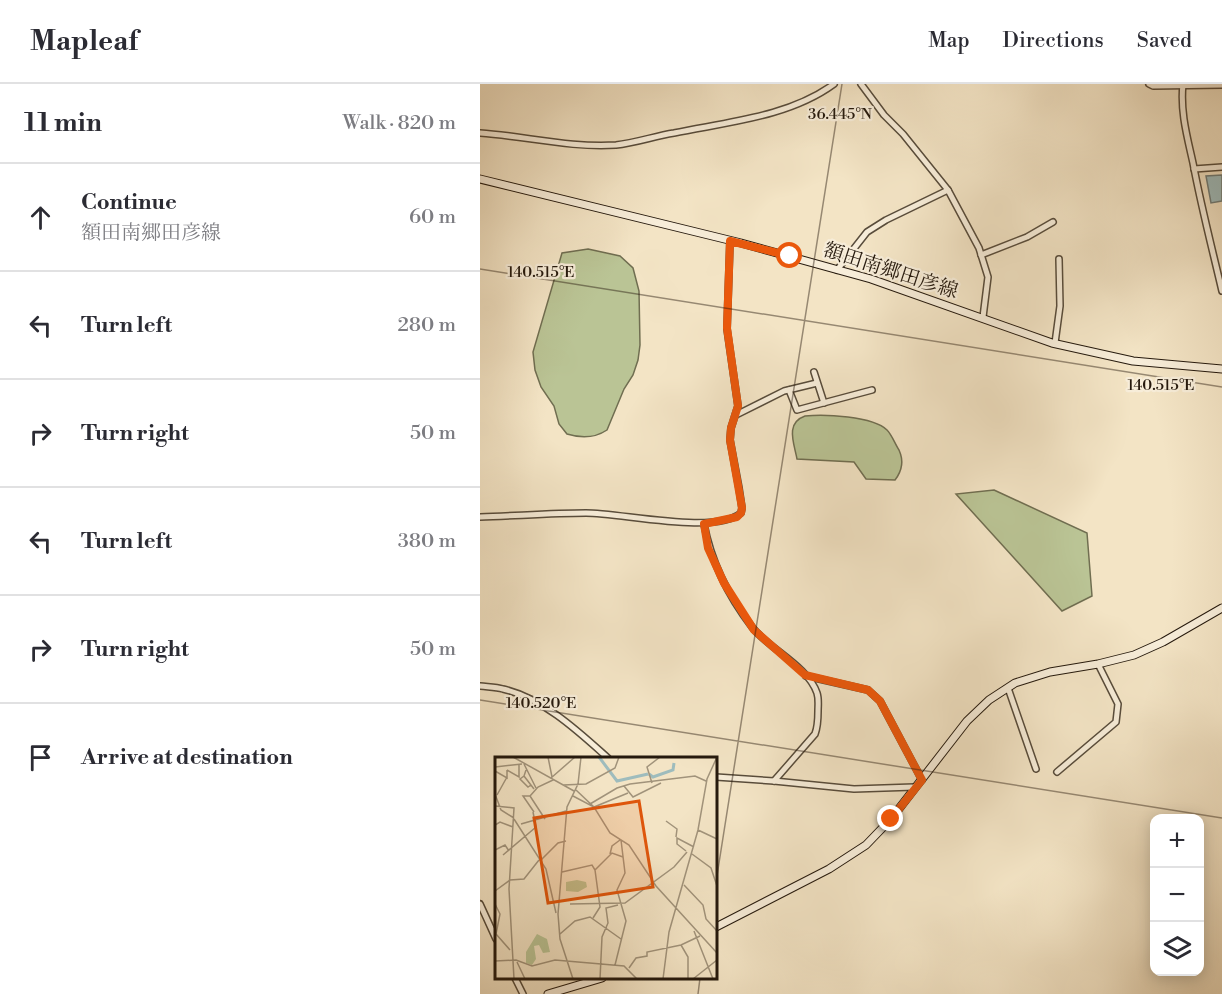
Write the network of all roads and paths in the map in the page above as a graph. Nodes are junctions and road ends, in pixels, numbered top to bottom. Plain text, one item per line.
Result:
1 (834, 84) edge
2 (861, 84) edge
3 (1149, 84) edge
4 (1183, 85) edge
5 (1222, 85) edge
6 (480, 133) edge
7 (1222, 167) edge
8 (1194, 169) junction
9 (480, 179) edge
10 (948, 190) junction
11 (1053, 222) dead end
12 (730, 241) junction
13 (981, 255) junction
14 (1059, 259) dead end
15 (837, 270) junction
16 (1222, 291) edge
17 (982, 317) junction
18 (1055, 343) junction
19 (1222, 369) edge
20 (814, 372) dead end
21 (817, 383) junction
22 (789, 390) junction
23 (872, 390) dead end
24 (824, 403) junction
25 (736, 415) junction
26 (480, 517) edge
27 (704, 524) junction
28 (1222, 608) edge
29 (1098, 664) junction
30 (805, 675) junction
31 (480, 686) edge
32 (1008, 688) junction
33 (607, 757) edge
34 (1036, 769) dead end
35 (1057, 772) dead end
36 (717, 777) edge
37 (922, 780) junction
38 (774, 781) junction
39 (914, 788) junction
40 (480, 904) edge
41 (717, 926) edge
42 (495, 937) edge
43 (516, 979) edge
44 (599, 979) edge
45 (523, 994) edge
46 (548, 994) edge

1 - 6 street
2 - 10 street
3 - 4 street
4 - 5 street
4 - 8 street
7 - 8 street
8 - 16 street
9 - 12 main road, 額田南郷田彦線
10 - 13 street
10 - 15 street
11 - 13 street
12 - 15 main road, 額田南郷田彦線
12 - 25 street
13 - 17 street
14 - 18 street
15 - 17 main road, 額田南郷田彦線
17 - 18 main road, 額田南郷田彦線
18 - 19 main road, 額田南郷田彦線
20 - 21 street
21 - 22 street
21 - 24 street
22 - 24 street
22 - 25 street
23 - 24 street
25 - 27 street
26 - 27 street
27 - 30 street
28 - 29 main road
29 - 32 main road
29 - 35 street
30 - 37 street
30 - 38 street
31 - 33 street
32 - 34 street
32 - 37 main road
36 - 38 street
37 - 39 main road
38 - 39 street
39 - 41 main road
40 - 42 street
43 - 45 street
44 - 46 main road

